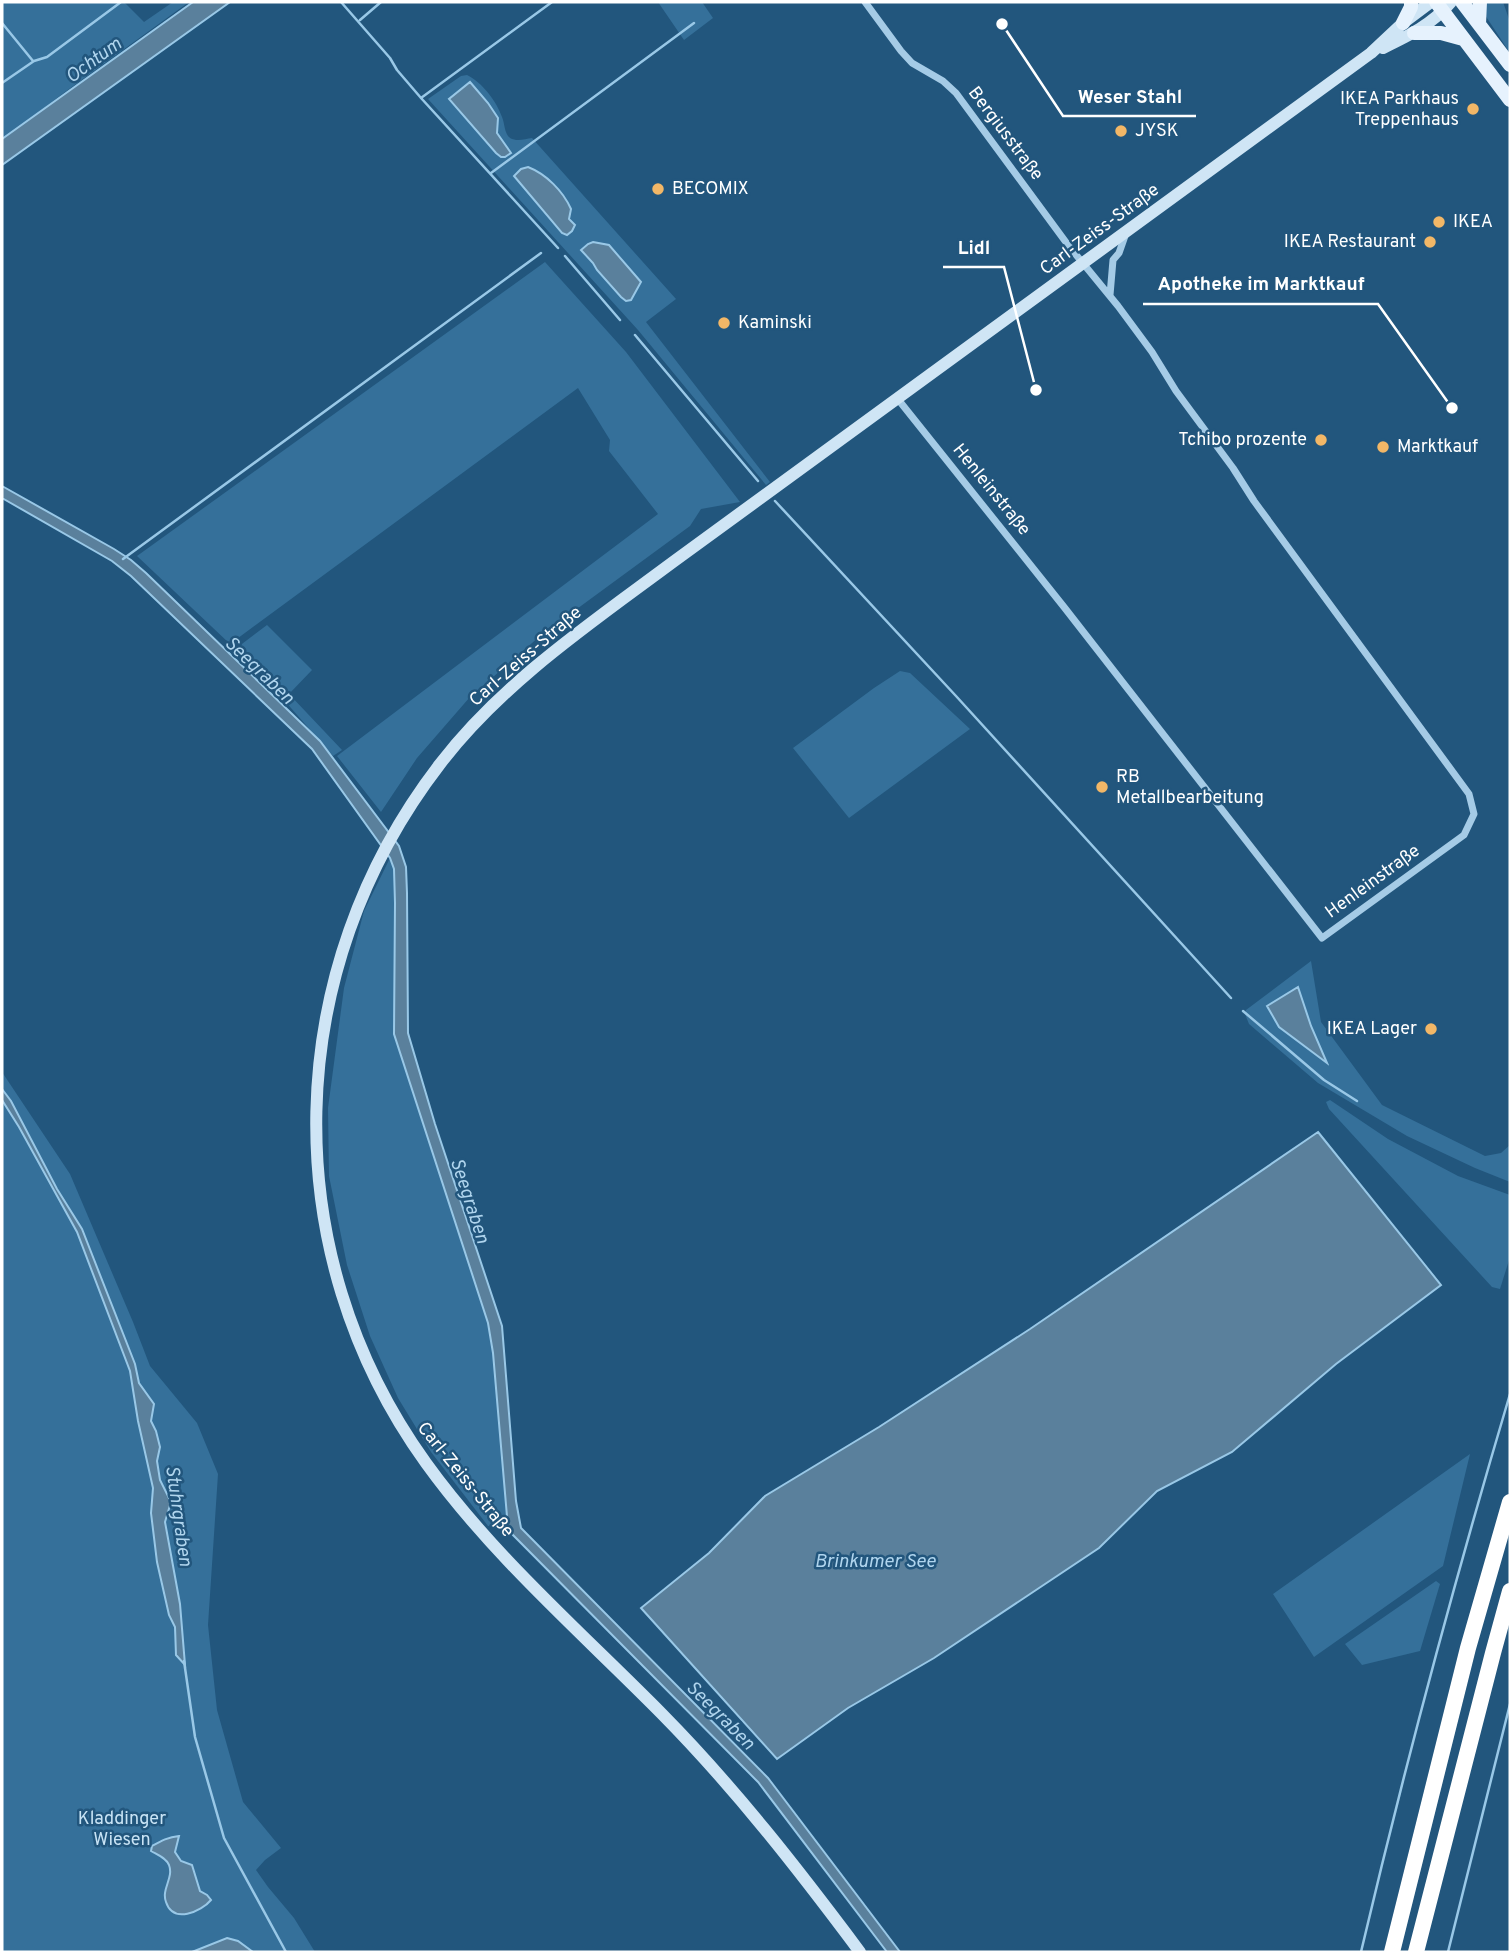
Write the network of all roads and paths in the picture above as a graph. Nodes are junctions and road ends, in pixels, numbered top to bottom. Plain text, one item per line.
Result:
1 (865, 2) edge
2 (1411, 2) edge
3 (1462, 2) edge
4 (1480, 2) edge
5 (1440, 4) edge
6 (1479, 24) junction
7 (1408, 28) junction
8 (1463, 39) junction
9 (1510, 65) edge
10 (1510, 100) edge
11 (1126, 233) junction
12 (1084, 263) junction
13 (1110, 296) junction
14 (897, 398) junction
15 (1510, 1502) edge
16 (1510, 1591) edge
17 (860, 1952) edge
18 (1392, 1952) edge
19 (1416, 1952) edge

1 - 12 street, Bergiusstraße
2 - 7 main road
3 - 6 main road
4 - 6 main road
5 - 7 main road, Carl-Zeiss-Straße
5 - 8 main road
6 - 9 main road
7 - 8 main road
7 - 11 main road, Carl-Zeiss-Straße
8 - 10 main road
11 - 12 main road, Carl-Zeiss-Straße
11 - 13 street
12 - 13 street, Henleinstraße
12 - 14 main road, Carl-Zeiss-Straße
13 - 14 street, Henleinstraße
14 - 17 main road, Carl-Zeiss-Straße
15 - 18 highway
16 - 19 highway

